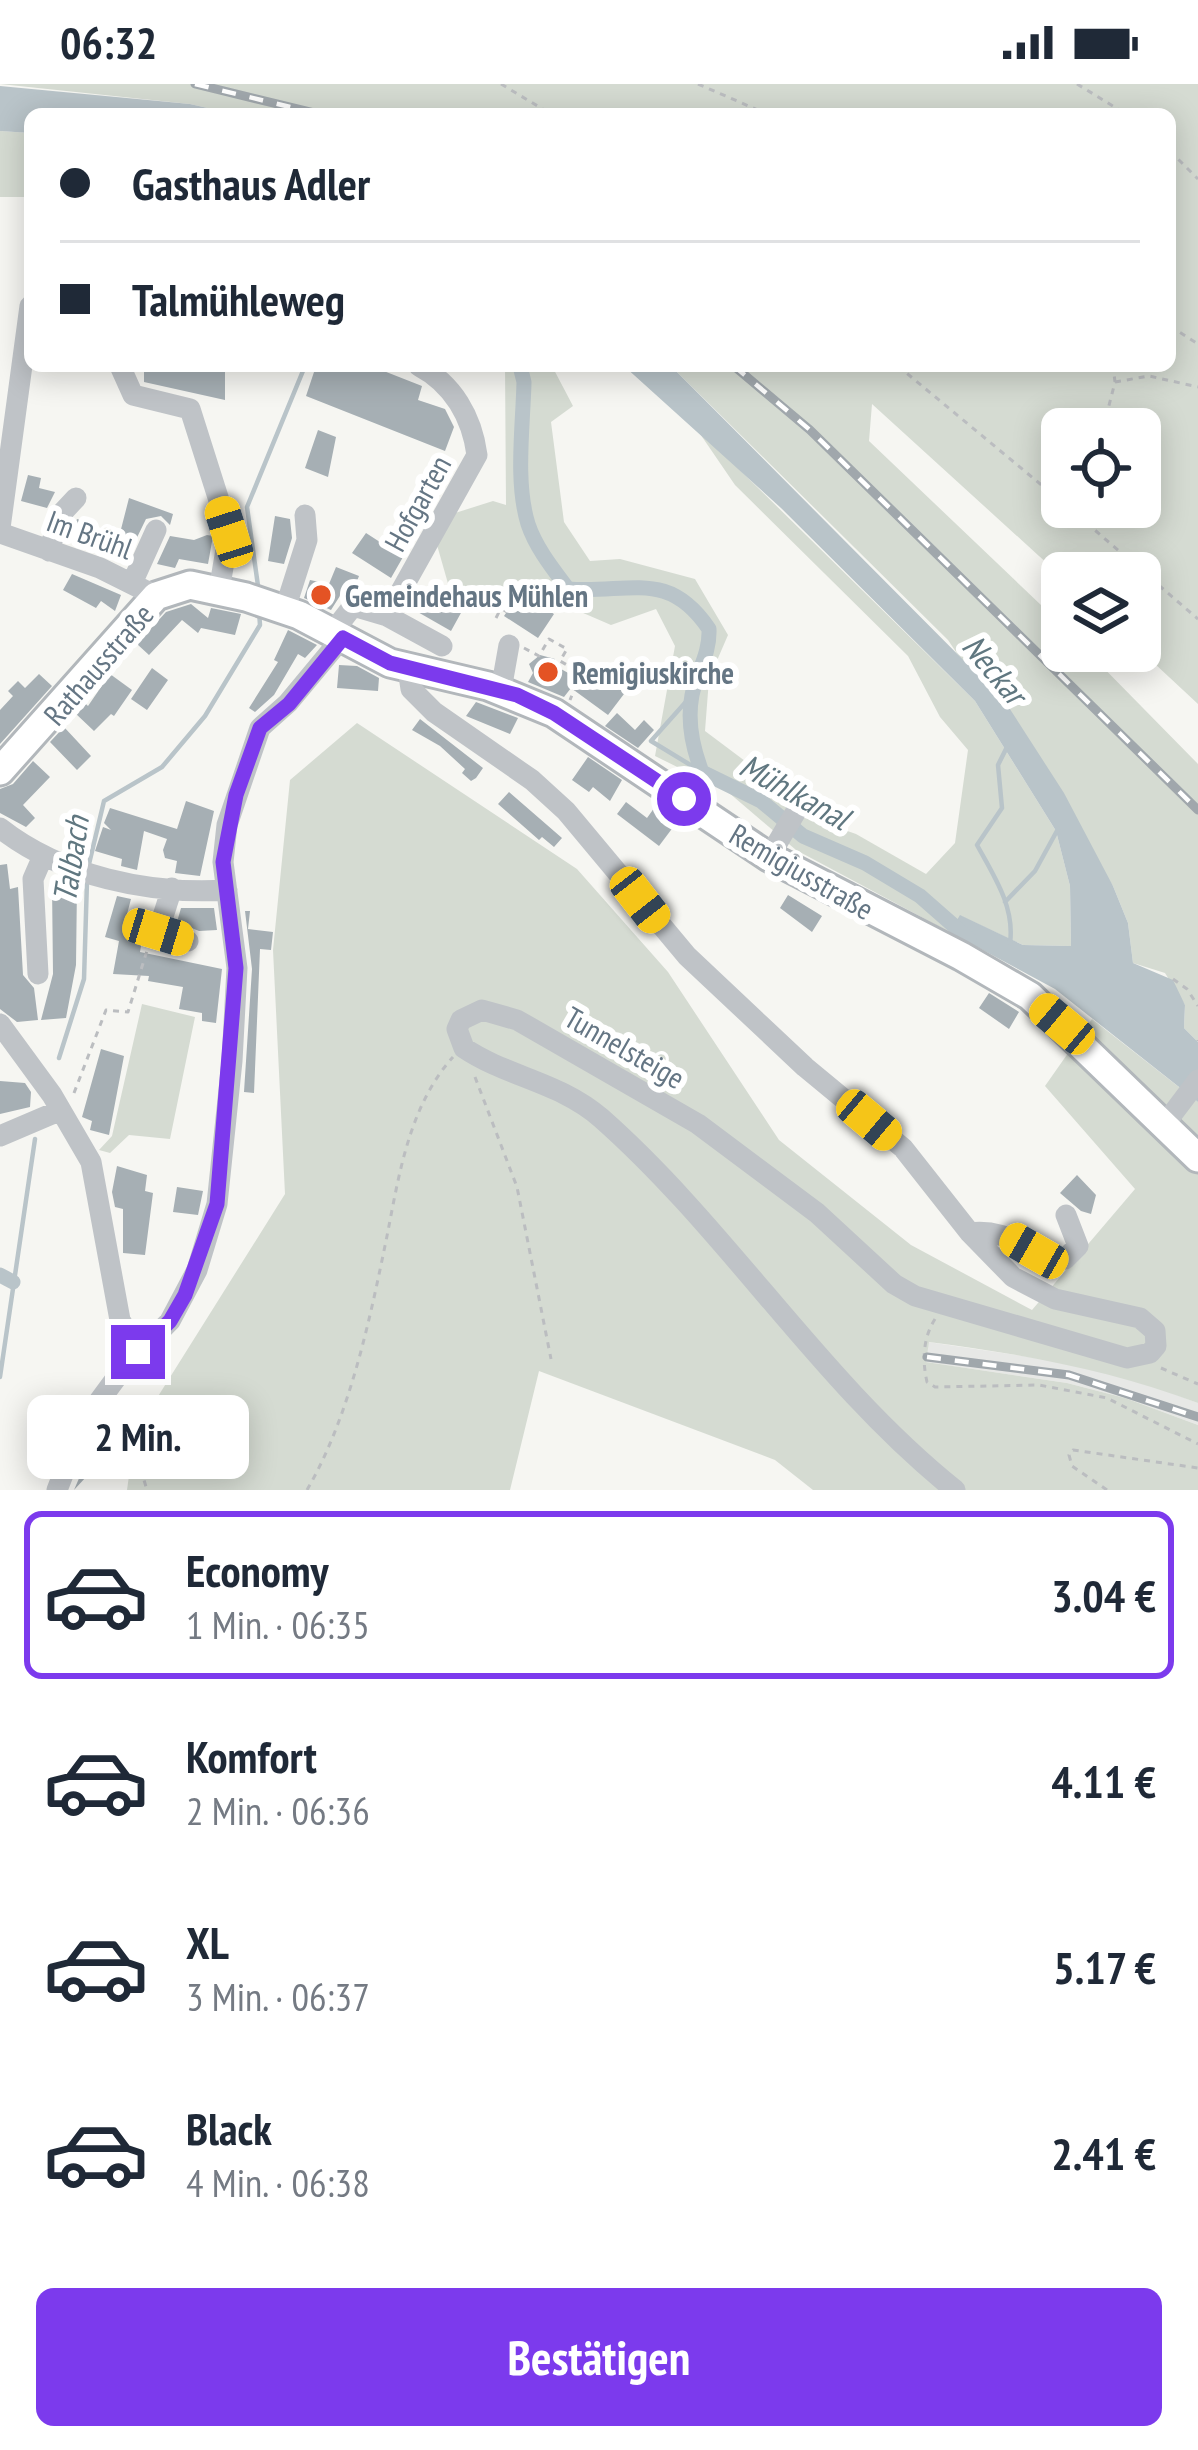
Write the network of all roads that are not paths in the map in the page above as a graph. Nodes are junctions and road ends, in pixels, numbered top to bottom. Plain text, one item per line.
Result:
1 (24, 351) edge
2 (123, 372) edge
3 (429, 372) edge
4 (76, 498) dead end
5 (305, 514) dead end
6 (156, 530) dead end
7 (0, 531) edge
8 (50, 551) junction
9 (144, 589) junction
10 (232, 594) junction
11 (282, 608) junction
12 (387, 616) junction
13 (338, 635) junction
14 (514, 645) road end
15 (442, 646) dead end
16 (408, 669) junction
17 (501, 690) junction
18 (0, 771) edge
19 (804, 798) dead end
20 (0, 828) edge
21 (43, 856) junction
22 (769, 857) junction
23 (172, 888) junction
24 (227, 890) junction
25 (188, 941) dead end
26 (38, 974) dead end
27 (0, 1024) edge
28 (1198, 1080) edge
29 (63, 1114) junction
30 (1169, 1119) junction
31 (0, 1136) edge
32 (1198, 1158) edge
33 (1066, 1215) dead end
34 (970, 1233) junction
35 (138, 1352) junction
36 (57, 1490) edge
37 (955, 1490) edge

1 - 7 street
2 - 10 street
3 - 12 street, Hofgarten
4 - 8 street
5 - 11 street
6 - 9 street
7 - 8 street, Im Brühl
8 - 9 street, Im Brühl
9 - 10 main road, Rathausstraße
9 - 18 main road, Rathausstraße
10 - 11 main road, Rathausstraße
11 - 13 main road, Rathausstraße
12 - 13 street
12 - 15 street
13 - 16 main road, Rathausstraße
13 - 24 street
14 - 17 street
16 - 17 main road, Remigiusstraße
16 - 34 street
17 - 22 main road, Remigiusstraße
19 - 22 street
20 - 21 street
21 - 23 street
21 - 26 street
22 - 30 main road, Remigiusstraße
23 - 24 street
23 - 25 street
24 - 35 street
27 - 29 street
28 - 30 street
29 - 31 street
29 - 35 street
30 - 32 main road, Remigiusstraße
33 - 34 street
34 - 37 street, Tunnelsteige
35 - 36 street

